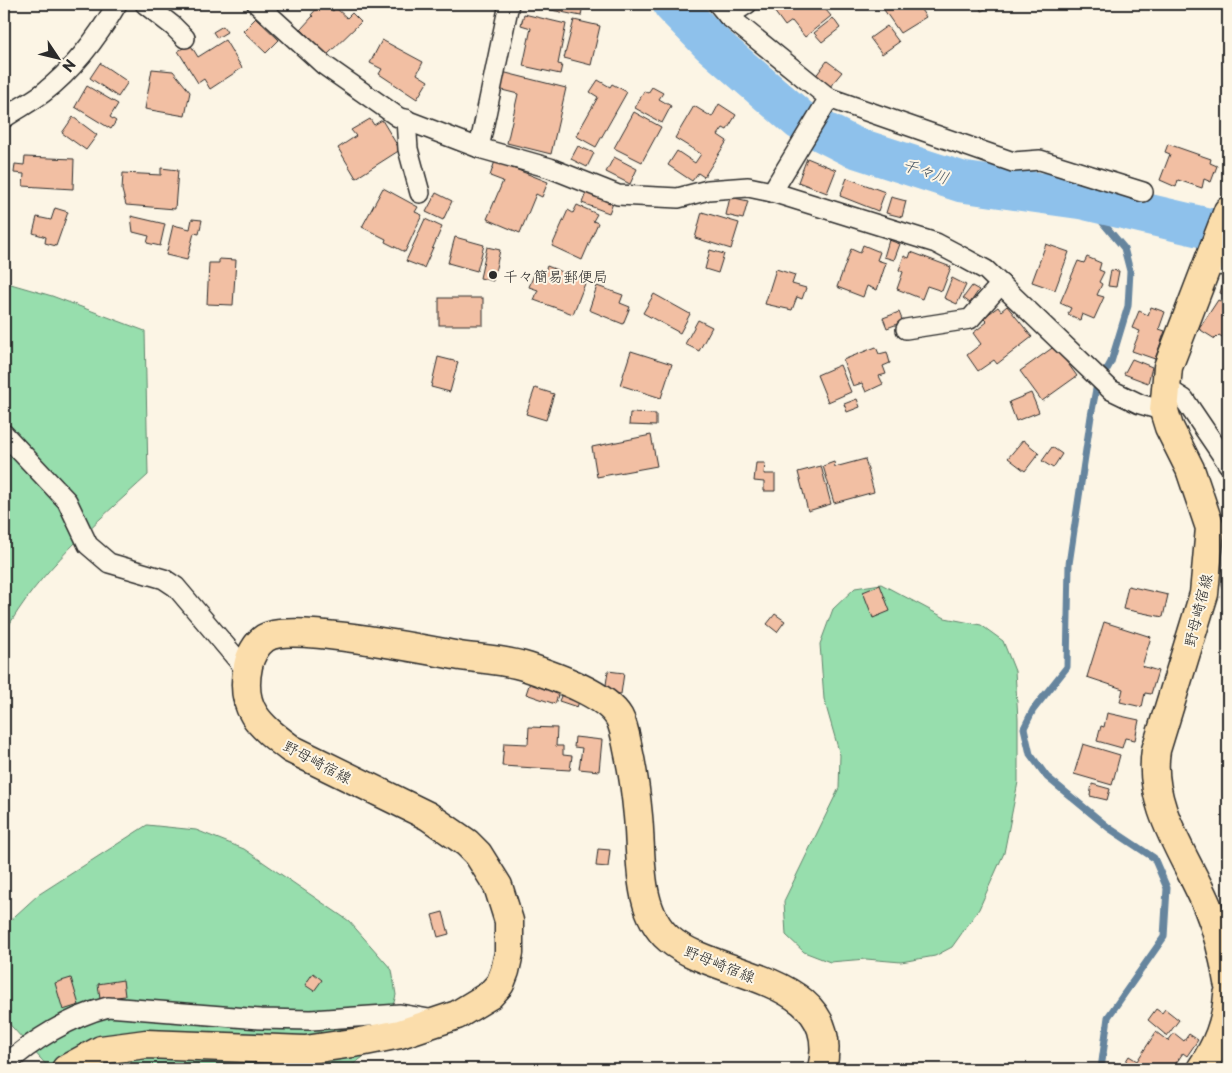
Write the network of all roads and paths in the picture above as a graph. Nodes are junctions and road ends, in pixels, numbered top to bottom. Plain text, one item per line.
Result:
1 (117, 4) edge
2 (145, 4) edge
3 (257, 4) edge
4 (508, 4) edge
5 (747, 4) edge
6 (723, 10) edge
7 (185, 38) dead end
8 (825, 102) junction
9 (4, 118) edge
10 (406, 120) junction
11 (479, 148) junction
12 (772, 192) junction
13 (1143, 192) dead end
14 (420, 193) dead end
15 (1227, 213) edge
16 (1215, 264) edge
17 (1001, 284) junction
18 (906, 329) dead end
19 (1164, 399) junction
20 (4, 434) edge
21 (1228, 464) edge
22 (247, 672) junction
23 (1228, 982) edge
24 (1228, 995) edge
25 (441, 1021) junction
26 (4, 1066) edge
27 (66, 1069) edge
28 (822, 1069) edge
29 (1201, 1069) edge

1 - 9 street
2 - 7 street
3 - 10 street
4 - 11 street
5 - 6 street
6 - 8 street
8 - 12 street
8 - 13 street
10 - 11 street
10 - 14 street
11 - 12 street
12 - 17 street
15 - 16 main road
16 - 19 main road
17 - 18 street
17 - 19 street
19 - 21 street
19 - 23 main road, 野母崎宿線
20 - 22 street
22 - 25 main road, 野母崎宿線
22 - 28 main road, 野母崎宿線
24 - 29 main road
25 - 26 street
25 - 27 main road, 野母崎宿線

